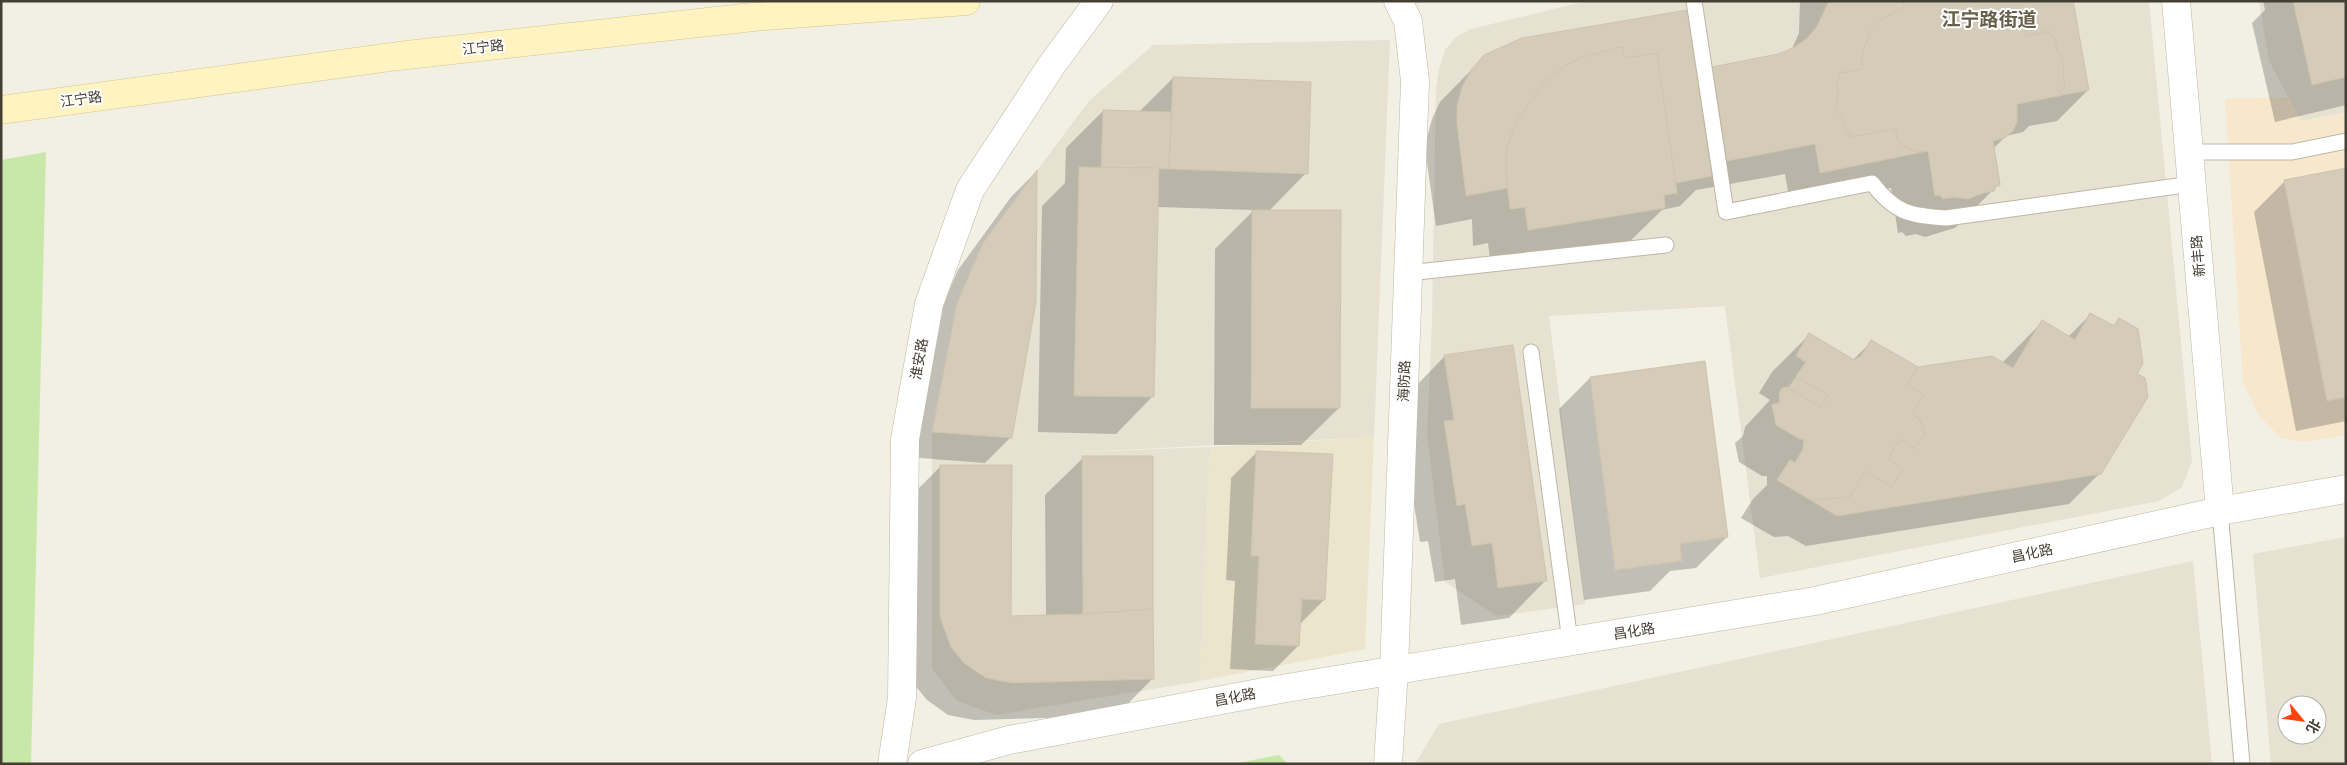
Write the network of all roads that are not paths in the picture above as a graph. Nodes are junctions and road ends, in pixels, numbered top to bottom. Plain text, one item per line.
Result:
1 (966, 1) edge
2 (1099, 1) edge
3 (1398, 1) edge
4 (1694, 1) edge
5 (2176, 1) edge
6 (1, 110) edge
7 (2346, 141) edge
8 (2189, 152) junction
9 (2192, 184) junction
10 (1666, 245) dead end
11 (1408, 273) junction
12 (1530, 352) dead end
13 (2346, 489) edge
14 (2220, 512) junction
15 (1570, 641) junction
16 (1394, 670) junction
17 (892, 764) edge
18 (922, 764) edge
19 (1388, 764) edge
20 (2242, 764) edge

1 - 6 main road, 江宁路
2 - 17 street, 淮安路
3 - 11 street, 海防路
4 - 9 lane
5 - 8 street, 新丰路
7 - 8 lane
8 - 9 street, 新丰路
9 - 14 street, 新丰路
10 - 11 lane
11 - 16 street, 海防路
12 - 15 lane
13 - 14 street, 昌化路
14 - 15 street, 昌化路
14 - 20 lane
15 - 16 street, 昌化路
16 - 18 street, 昌化路
16 - 19 street, 海防路

